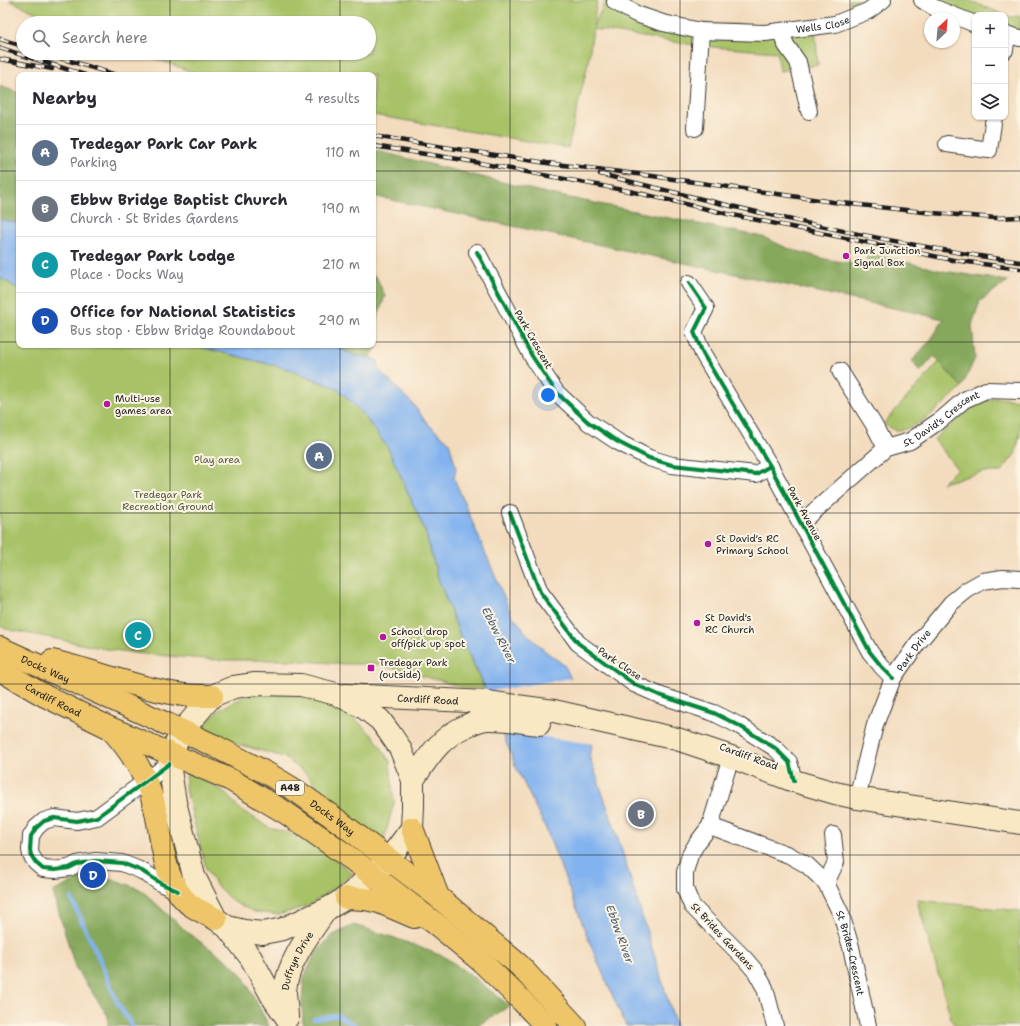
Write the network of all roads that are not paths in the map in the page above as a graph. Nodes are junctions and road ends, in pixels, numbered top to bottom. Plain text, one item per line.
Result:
1 (883, 0) edge
2 (922, 0) edge
3 (615, 2) dead end
4 (972, 23) edge
5 (701, 31) junction
6 (781, 32) junction
7 (809, 112) dead end
8 (994, 120) edge
9 (695, 128) dead end
10 (946, 144) dead end
11 (477, 252) dead end
12 (689, 283) dead end
13 (840, 371) dead end
14 (1020, 392) edge
15 (886, 448) junction
16 (770, 466) junction
17 (510, 513) dead end
18 (801, 523) junction
19 (1020, 579) edge
20 (1, 656) edge
21 (893, 678) junction
22 (336, 694) junction
23 (212, 696) junction
24 (490, 711) junction
25 (108, 727) junction
26 (182, 731) junction
27 (731, 757) junction
28 (170, 759) junction
29 (413, 780) junction
30 (145, 781) junction
31 (794, 781) junction
32 (857, 798) junction
33 (1020, 807) edge
34 (951, 812) junction
35 (1020, 823) edge
36 (710, 826) junction
37 (412, 828) junction
38 (833, 835) dead end
39 (389, 859) junction
40 (373, 875) junction
41 (826, 883) junction
42 (178, 891) junction
43 (438, 896) junction
44 (346, 898) junction
45 (327, 909) junction
46 (221, 923) junction
47 (441, 928) junction
48 (289, 1022) edge
49 (546, 1026) edge
50 (575, 1026) edge
51 (775, 1026) edge
52 (868, 1026) edge

1 - 6 street, Wells Close
2 - 4 street
3 - 5 street, Wells Close
5 - 6 street, Wells Close
5 - 9 street
6 - 7 street, Wells Close
8 - 10 street
11 - 16 street, Park Crescent
12 - 16 street, Park Avenue
13 - 15 street
14 - 15 street, St David's Crescent
15 - 18 street, St David's Crescent
16 - 18 street, Park Avenue
17 - 31 street, Park Close
18 - 21 street, Park Avenue
19 - 21 street, Park Drive
20 - 23 main road
20 - 25 main road, Cardiff Road / A48
20 - 26 main road, Docks Way / A48
21 - 32 street, Park Drive
22 - 23 main road
22 - 24 main road, Cardiff Road
22 - 29 main road
23 - 26 main road
24 - 27 main road, Cardiff Road
24 - 29 main road, Cardiff Road
25 - 28 main road, A48
25 - 30 main road, A48
26 - 28 main road
26 - 39 main road, Docks Way / A48
27 - 31 main road, Cardiff Road
27 - 36 street, St Brides Gardens
28 - 30 street
28 - 40 main road, A48
28 - 46 main road, Duffryn Drive
29 - 37 main road
30 - 42 main road, A48
30 - 42 street
31 - 32 main road, Cardiff Road
32 - 34 main road, Cardiff Road
33 - 34 main road, Cardiff Road
34 - 35 main road, Cardiff Road
36 - 41 street, St Brides Crescent
36 - 51 street, St Brides Gardens
37 - 39 main road
37 - 43 main road, A48
38 - 41 street
39 - 40 main road
39 - 43 main road, Docks Way / A48
40 - 44 main road
40 - 47 main road, A48
41 - 52 street, St Brides Crescent
42 - 46 main road, A48
43 - 50 main road, Docks Way / A48
44 - 45 main road
44 - 47 main road, A48
45 - 46 main road
45 - 48 main road, Duffryn Drive
46 - 48 main road, Duffryn Drive
47 - 49 main road, A48

